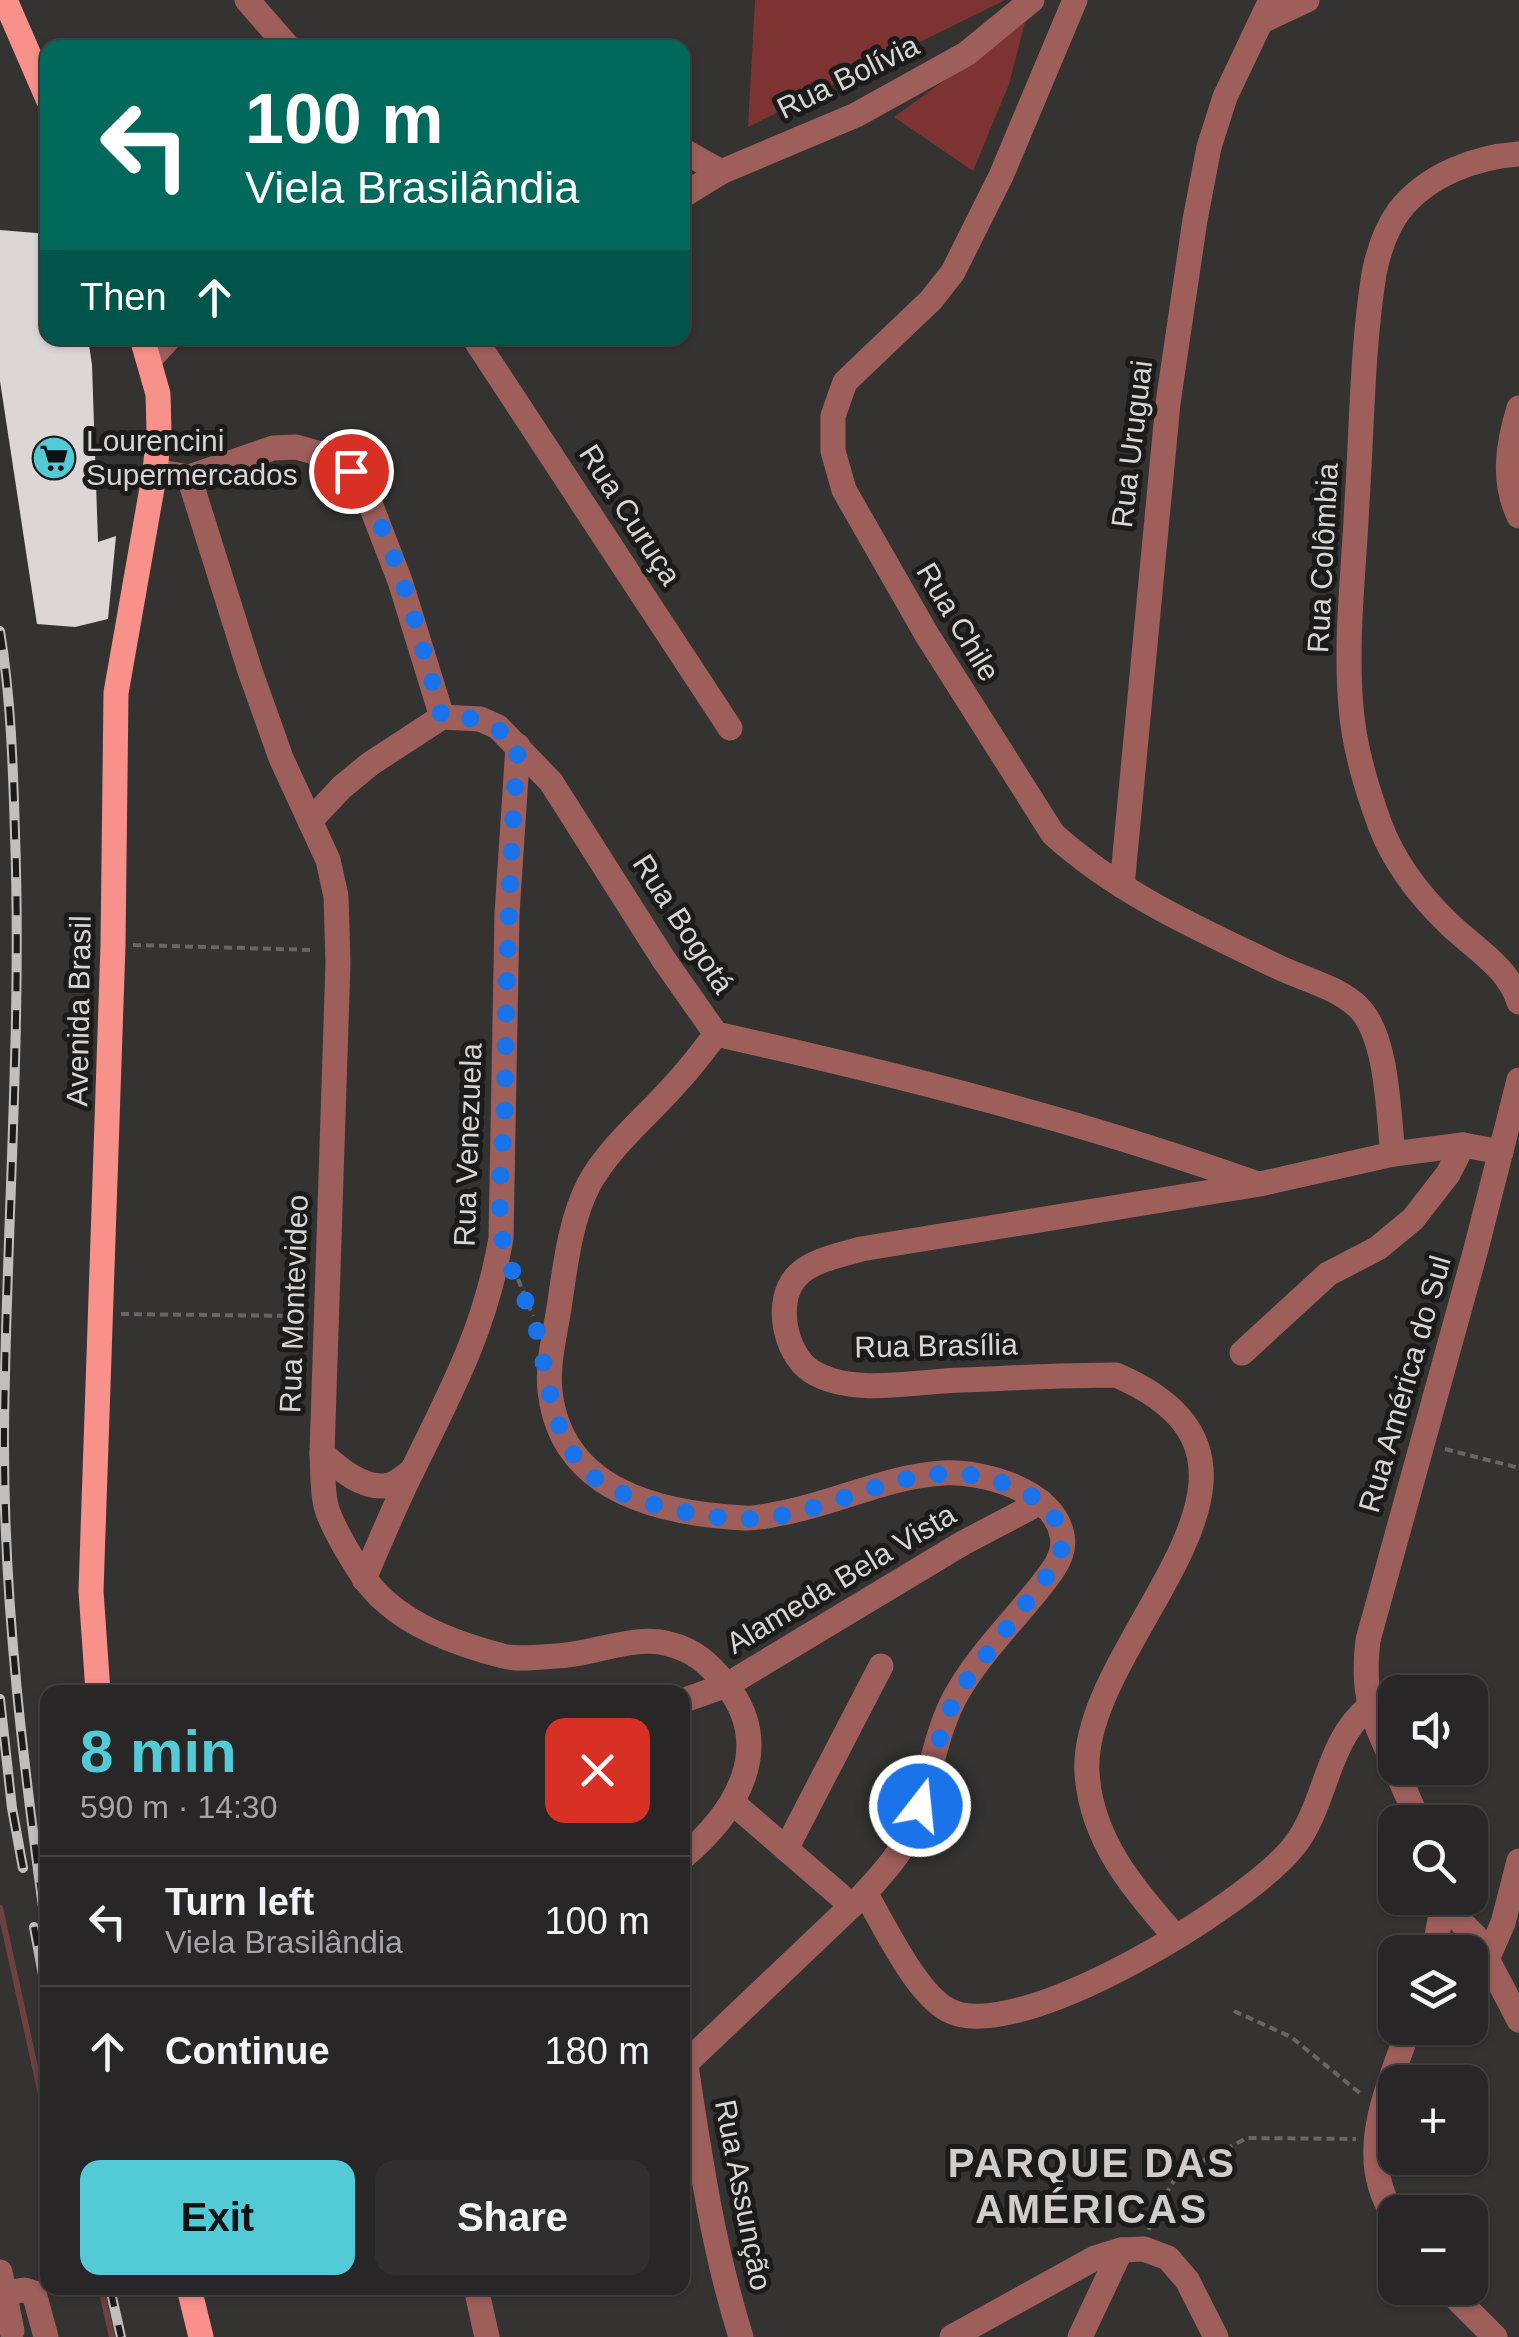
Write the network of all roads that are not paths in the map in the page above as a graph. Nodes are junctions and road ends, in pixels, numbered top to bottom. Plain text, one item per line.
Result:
1 (6, 0) edge
2 (247, 0) edge
3 (1032, 0) edge
4 (1075, 0) edge
5 (1307, 0) edge
6 (1267, 10) edge
7 (282, 40) edge
8 (40, 80) edge
9 (1519, 154) edge
10 (690, 155) edge
11 (721, 172) junction
12 (690, 191) edge
13 (479, 345) edge
14 (146, 348) edge
15 (1519, 408) edge
16 (155, 470) junction
17 (189, 478) junction
18 (1519, 516) edge
19 (442, 717) junction
20 (730, 728) dead end
21 (518, 746) junction
22 (310, 821) junction
23 (1122, 886) junction
24 (1518, 998) edge
25 (716, 1034) junction
26 (1519, 1080) edge
27 (1463, 1145) junction
28 (1501, 1152) junction
29 (1393, 1154) junction
30 (1260, 1184) junction
31 (1242, 1353) dead end
32 (322, 1453) junction
33 (412, 1471) junction
34 (1041, 1502) junction
35 (364, 1579) junction
36 (880, 1666) dead end
37 (98, 1685) edge
38 (727, 1685) junction
39 (690, 1698) edge
40 (1369, 1707) junction
41 (1378, 1728) edge
42 (734, 1803) junction
43 (786, 1849) junction
44 (690, 1851) edge
45 (1519, 1861) edge
46 (858, 1899) junction
47 (1457, 1915) edge
48 (1475, 1935) edge
49 (1176, 1936) junction
50 (1488, 1940) edge
51 (1488, 1978) edge
52 (1519, 2020) edge
53 (1404, 2045) edge
54 (690, 2060) edge
55 (690, 2102) edge
56 (1384, 2195) edge
57 (1132, 2249) junction
58 (2, 2282) edge
59 (191, 2295) edge
60 (478, 2295) edge
61 (1463, 2305) edge
62 (12, 2331) dead end
63 (46, 2337) edge
64 (201, 2337) edge
65 (487, 2337) edge
66 (741, 2337) edge
67 (952, 2337) edge
68 (1080, 2337) edge
69 (1216, 2337) edge
70 (1495, 2337) edge

1 - 8 main road
2 - 7 street
3 - 11 street, Rua Bolívia
4 - 23 street, Rua Chile
5 - 6 street
6 - 23 street, Rua Uruguai
9 - 24 street, Rua Colômbia
10 - 11 street
11 - 12 street, Rua Bolívia
13 - 20 street, Rua Curuça
14 - 16 main road, Avenida Brasil
15 - 18 street
16 - 17 street
16 - 37 main road, Avenida Brasil
17 - 19 street
17 - 22 street, Rua Montevideo
19 - 21 street, Rua Bogotá
19 - 22 street
21 - 25 street, Rua Bogotá
21 - 33 street, Rua Venezuela
22 - 32 street, Rua Montevideo
23 - 29 street, Rua Chile
25 - 30 street, Rua Bogotá
25 - 34 street
26 - 28 street, Rua América do Sul
27 - 28 street, Rua Brasília
27 - 29 street, Rua Brasília
27 - 31 street
28 - 40 street, Rua América do Sul
29 - 30 street, Rua Brasília
30 - 49 street, Rua Brasília
32 - 33 street
32 - 35 street, Rua Montevideo
33 - 35 street, Rua Venezuela
34 - 38 street, Alameda Bela Vista
34 - 46 street
35 - 38 street, Rua Montevideo
36 - 43 street
38 - 39 street, Alameda Bela Vista
38 - 42 street, Rua Montevideo
40 - 41 street
40 - 49 street
42 - 43 street
42 - 44 street, Rua Montevideo
43 - 46 street
45 - 50 street
46 - 49 street
46 - 54 street
47 - 48 street
51 - 52 street
53 - 56 street
55 - 66 street, Rua Assunção
57 - 67 street
57 - 68 street
57 - 69 street
58 - 62 street
58 - 63 street
59 - 64 main road
60 - 65 street
61 - 70 street

